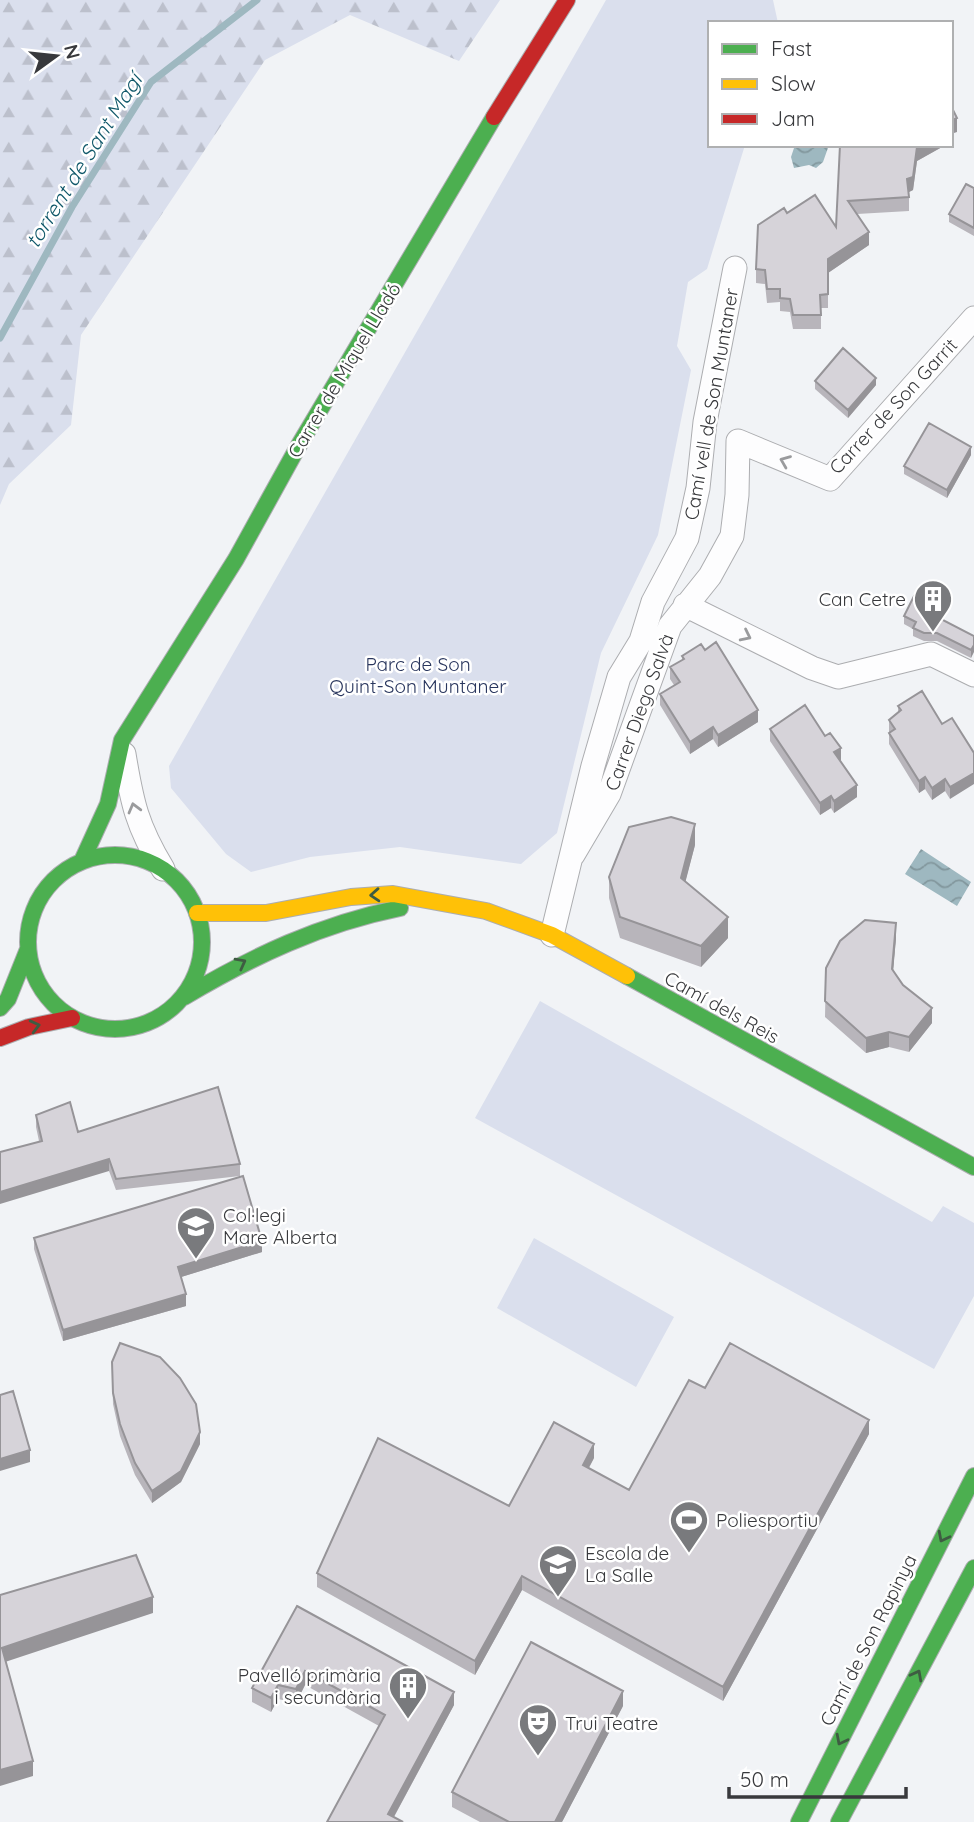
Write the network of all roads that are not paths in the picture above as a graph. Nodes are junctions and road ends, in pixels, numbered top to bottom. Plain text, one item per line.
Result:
1 (567, 0) edge
2 (735, 268) dead end
3 (974, 318) edge
4 (685, 605) junction
5 (974, 675) edge
6 (122, 740) junction
7 (573, 855) junction
8 (82, 861) junction
9 (163, 869) junction
10 (443, 901) junction
11 (197, 913) junction
12 (552, 935) junction
13 (28, 949) junction
14 (182, 998) junction
15 (0, 1008) edge
16 (72, 1018) junction
17 (0, 1038) edge
18 (974, 1167) edge
19 (974, 1476) edge
20 (974, 1568) edge
21 (799, 1822) edge
22 (839, 1822) edge

1 - 6 street, Carrer de Miquel Lladó
2 - 7 street, Camí vell de Son Muntaner
3 -> 4 street, Carrer de Son Garrit
4 -> 5 street
4 - 7 street, Carrer Diego Salvà
6 - 8 street, Carrer de Miquel Lladó
9 -> 6 street
7 - 12 street, Camí vell de Son Muntaner
8 - 9 street
8 - 13 street
9 - 11 street
10 -> 11 street, Camí dels Reis
10 - 12 street, Camí dels Reis
14 -> 10 street, Camí dels Reis
11 - 14 street
12 - 18 street, Camí dels Reis
13 - 15 street
13 - 16 street
14 - 16 street
17 -> 16 street
19 -> 21 street, Camí de Son Rapinya
22 -> 20 street

